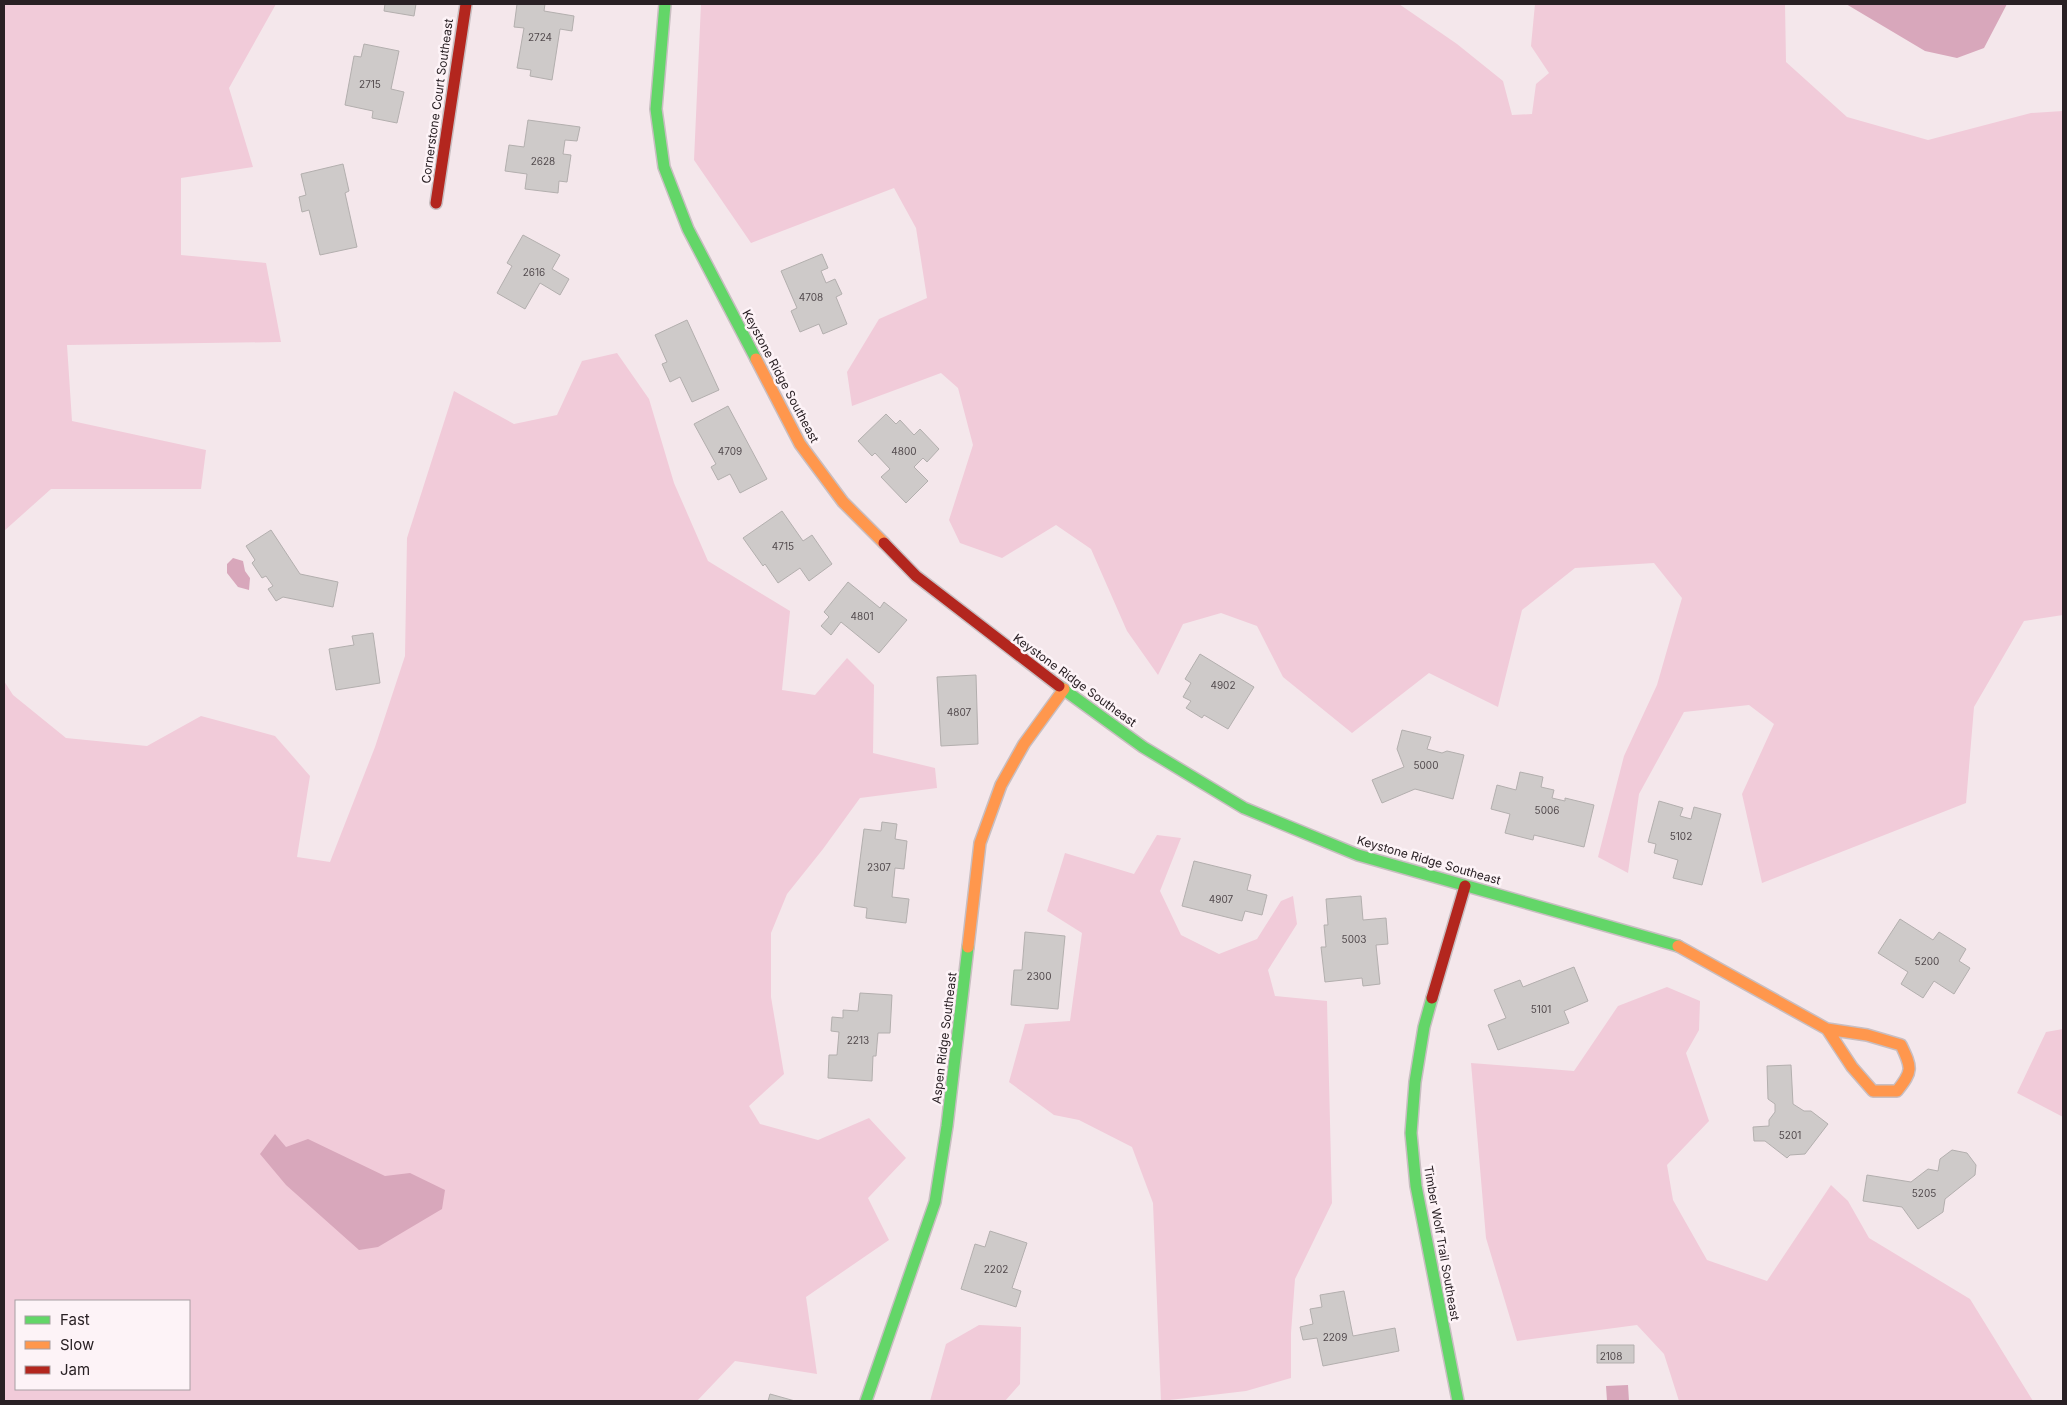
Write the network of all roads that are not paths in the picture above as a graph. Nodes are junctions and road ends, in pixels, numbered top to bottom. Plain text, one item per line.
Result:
1 (466, 4) edge
2 (665, 4) edge
3 (436, 203) dead end
4 (1064, 689) junction
5 (1465, 886) junction
6 (1827, 1030) junction
7 (866, 1401) edge
8 (1458, 1401) edge

1 - 3 street, Cornerstone Court Southeast
2 - 4 street, Keystone Ridge Southeast
4 - 5 street, Keystone Ridge Southeast
4 - 7 street, Aspen Ridge Southeast
5 - 6 street, Keystone Ridge Southeast
5 - 8 street, Timber Wolf Trail Southeast
6 - 6 street, Keystone Ridge Southeast

